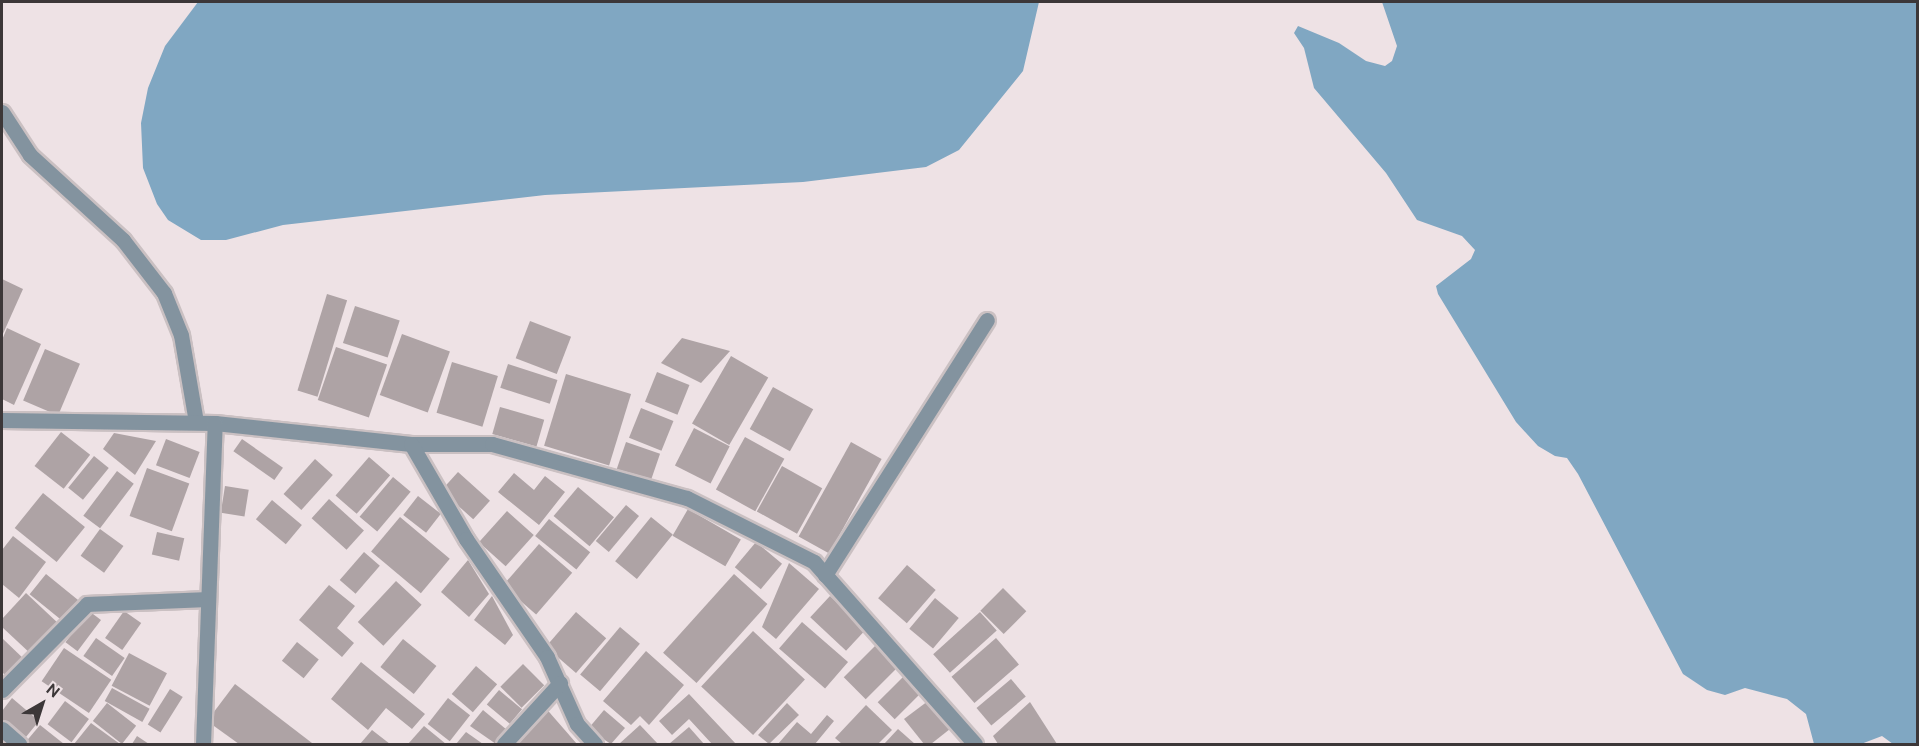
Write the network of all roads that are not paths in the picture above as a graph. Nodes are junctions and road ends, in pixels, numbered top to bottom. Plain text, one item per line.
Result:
1 (2, 112) edge
2 (987, 320) dead end
3 (2, 420) edge
4 (196, 422) junction
5 (215, 423) junction
6 (411, 444) junction
7 (825, 575) junction
8 (207, 599) junction
9 (560, 683) junction
10 (2, 690) edge
11 (2, 729) edge
12 (19, 744) edge
13 (203, 744) edge
14 (504, 744) edge
15 (595, 744) edge
16 (975, 744) edge

1 - 4 street
2 - 7 street
3 - 4 street
4 - 5 street
5 - 6 street
5 - 8 street
6 - 7 street
6 - 9 street
7 - 16 street
8 - 10 street
8 - 13 street
9 - 14 street
9 - 15 street
11 - 12 street

